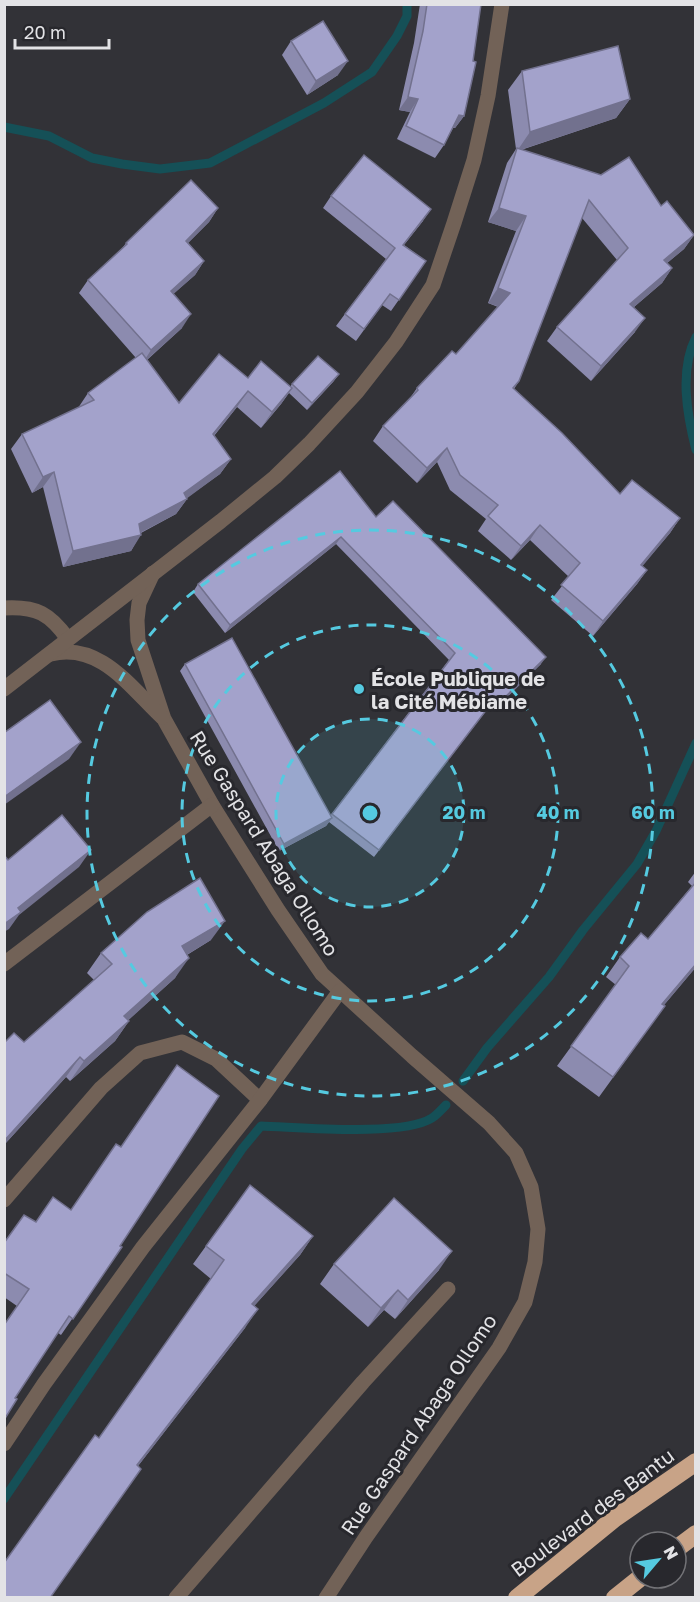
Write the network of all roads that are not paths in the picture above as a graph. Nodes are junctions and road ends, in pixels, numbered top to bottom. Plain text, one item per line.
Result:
1 (502, 4) edge
2 (153, 573) junction
3 (4, 608) edge
4 (68, 639) junction
5 (48, 654) junction
6 (4, 689) edge
7 (164, 719) junction
8 (212, 806) junction
9 (4, 964) edge
10 (339, 991) junction
11 (260, 1100) junction
12 (4, 1200) edge
13 (447, 1289) dead end
14 (4, 1444) edge
15 (696, 1462) edge
16 (628, 1588) edge
17 (176, 1598) edge
18 (326, 1598) edge
19 (517, 1598) edge
20 (615, 1598) edge

1 - 2 street
2 - 4 street
2 - 7 street
3 - 4 street
4 - 5 street
5 - 6 street
5 - 7 street
7 - 8 street, Rue Gaspard Abaga Ollomo
8 - 9 street
8 - 10 street, Rue Gaspard Abaga Ollomo
10 - 11 street
10 - 18 street, Rue Gaspard Abaga Ollomo
11 - 12 street
11 - 14 street
13 - 17 street
15 - 19 highway, Boulevard des Bantu
16 - 20 highway

